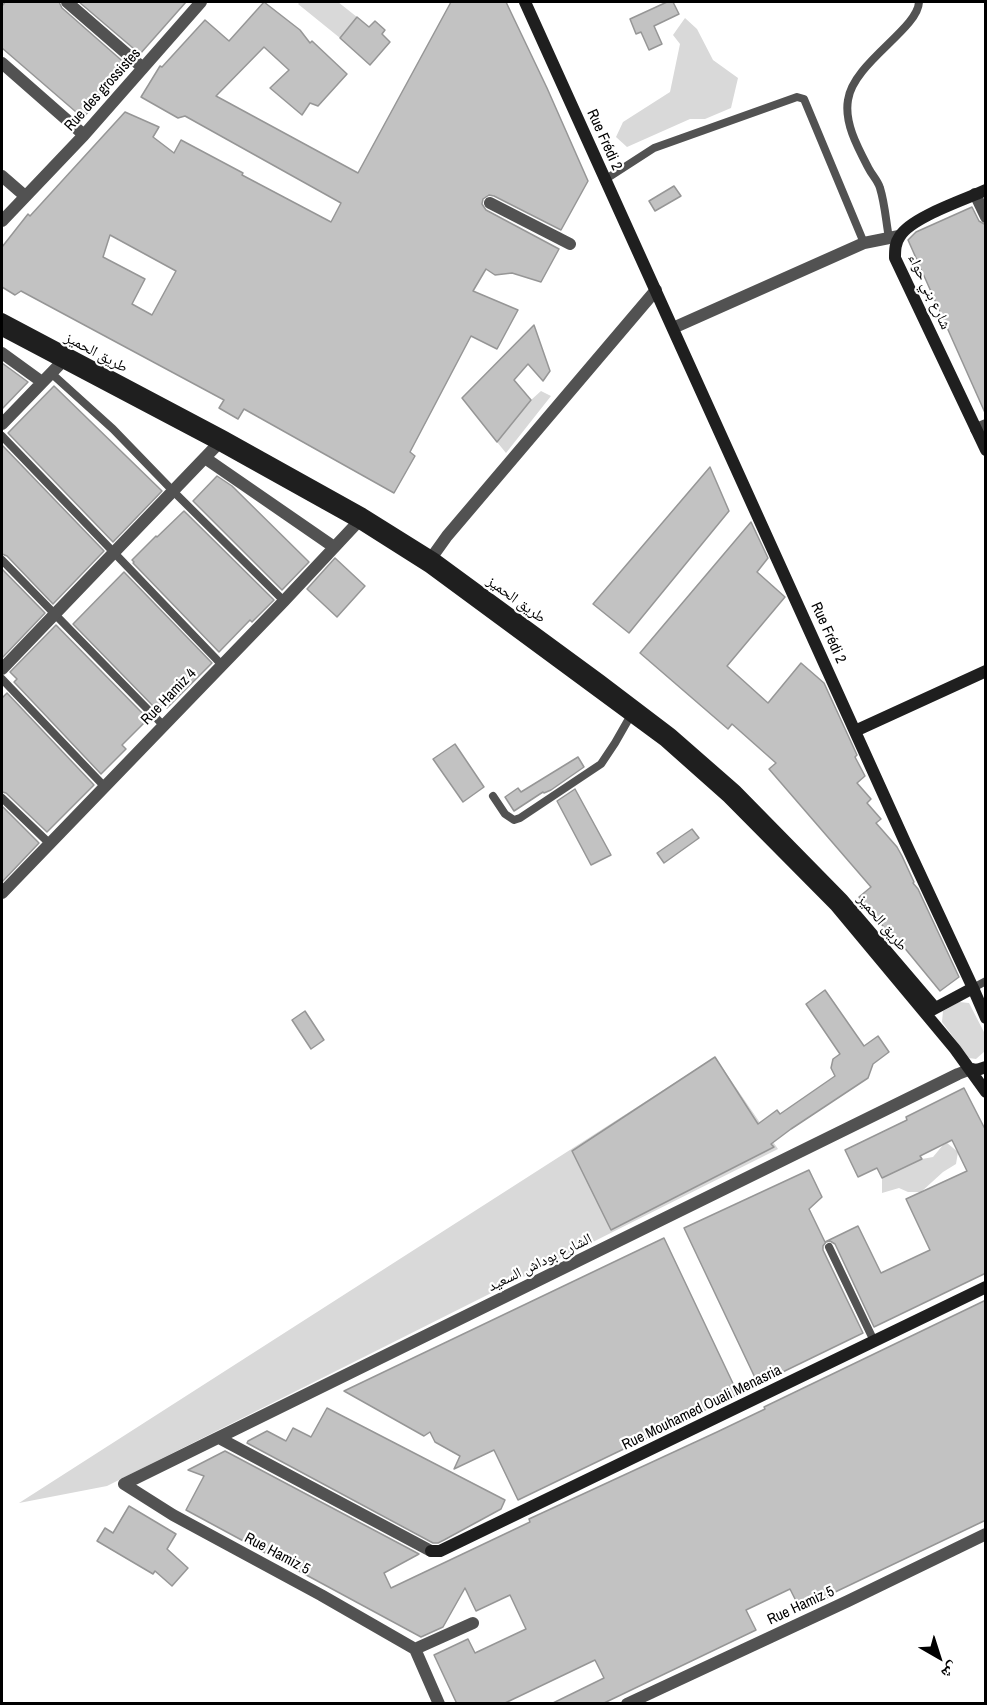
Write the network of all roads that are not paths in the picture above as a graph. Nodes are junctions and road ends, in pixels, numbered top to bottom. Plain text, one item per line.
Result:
1 (67, 2) edge
2 (525, 2) edge
3 (919, 2) edge
4 (198, 3) edge
5 (2, 63) edge
6 (143, 68) junction
7 (84, 135) junction
8 (2, 176) edge
9 (606, 179) junction
10 (980, 192) edge
11 (25, 196) junction
12 (490, 203) dead end
13 (986, 217) edge
14 (2, 221) edge
15 (894, 237) junction
16 (864, 243) junction
17 (570, 244) dead end
18 (656, 290) junction
19 (2, 319) edge
20 (673, 328) junction
21 (2, 330) edge
22 (2, 353) edge
23 (61, 363) junction
24 (47, 378) junction
25 (2, 424) edge
26 (981, 427) edge
27 (2, 436) edge
28 (218, 444) junction
29 (986, 450) edge
30 (205, 458) junction
31 (173, 491) junction
32 (358, 522) junction
33 (334, 547) junction
34 (114, 553) junction
35 (432, 557) junction
36 (2, 560) edge
37 (284, 601) junction
38 (54, 614) junction
39 (222, 664) junction
40 (2, 669) edge
41 (986, 671) edge
42 (2, 679) edge
43 (631, 715) junction
44 (163, 725) junction
45 (855, 731) junction
46 (105, 786) junction
47 (493, 796) dead end
48 (2, 798) edge
49 (49, 843) junction
50 (2, 893) edge
51 (986, 981) edge
52 (973, 988) junction
53 (930, 1011) junction
54 (986, 1018) edge
55 (986, 1067) edge
56 (970, 1070) junction
57 (986, 1092) edge
58 (829, 1247) dead end
59 (986, 1287) edge
60 (874, 1341) junction
61 (219, 1438) junction
62 (124, 1485) joint
63 (986, 1534) edge
64 (431, 1551) joint
65 (473, 1623) dead end
66 (416, 1649) junction
67 (439, 1704) edge
68 (627, 1704) edge

1 - 6 street
2 - 9 main road, Rue Frédi 2
3 - 15 lane
4 - 6 street, Rue des grossistes
5 - 7 street
6 - 7 street, Rue des grossistes
7 - 11 street, Rue des grossistes
8 - 11 street
9 - 16 lane
9 - 18 main road, Rue Frédi 2
10 - 13 street
10 - 15 main road
11 - 14 street, Rue des grossistes
12 - 17 street
15 - 16 street
15 - 26 main road, شارع بني حواء
16 - 20 street
18 - 20 main road, Rue Frédi 2
18 - 35 street
19 - 35 main road, طريق الحميز
20 - 45 main road, Rue Frédi 2
21 - 23 main road, طريق الحميز
22 - 24 street
23 - 24 street
23 - 28 main road, طريق الحميز
24 - 25 street
24 - 31 lane
26 - 29 main road, شارع بني حواء
27 - 34 lane
28 - 30 street
28 - 32 main road, طريق الحميز
30 - 31 street
30 - 33 street
31 - 34 street
31 - 37 lane
32 - 33 street, Rue Hamiz 4
32 - 43 main road, طريق الحميز
33 - 37 street, Rue Hamiz 4
34 - 38 street
34 - 39 lane
35 - 53 main road, طريق الحميز
36 - 38 lane
37 - 39 street, Rue Hamiz 4
38 - 40 street
38 - 44 lane
39 - 44 street, Rue Hamiz 4
41 - 45 main road
42 - 46 lane
43 - 47 lane
43 - 53 main road, طريق الحميز
44 - 46 street, Rue Hamiz 4
45 - 52 main road, Rue Frédi 2
46 - 49 street, Rue Hamiz 4
48 - 49 lane
49 - 50 street, Rue Hamiz 4
51 - 52 lane
52 - 53 main road
52 - 54 main road, Rue Frédi 2
53 - 56 main road
55 - 56 main road
56 - 57 main road
56 - 61 street, الشارع بوداش السعيد
58 - 60 lane
59 - 60 main road, Rue Mouhamed Ouali Menasria
60 - 64 main road, Rue Mouhamed Ouali Menasria
61 - 62 street, الشارع بوداش السعيد
61 - 64 street
62 - 66 street, Rue Hamiz 5
63 - 68 street, Rue Hamiz 5
65 - 66 street
66 - 67 street

